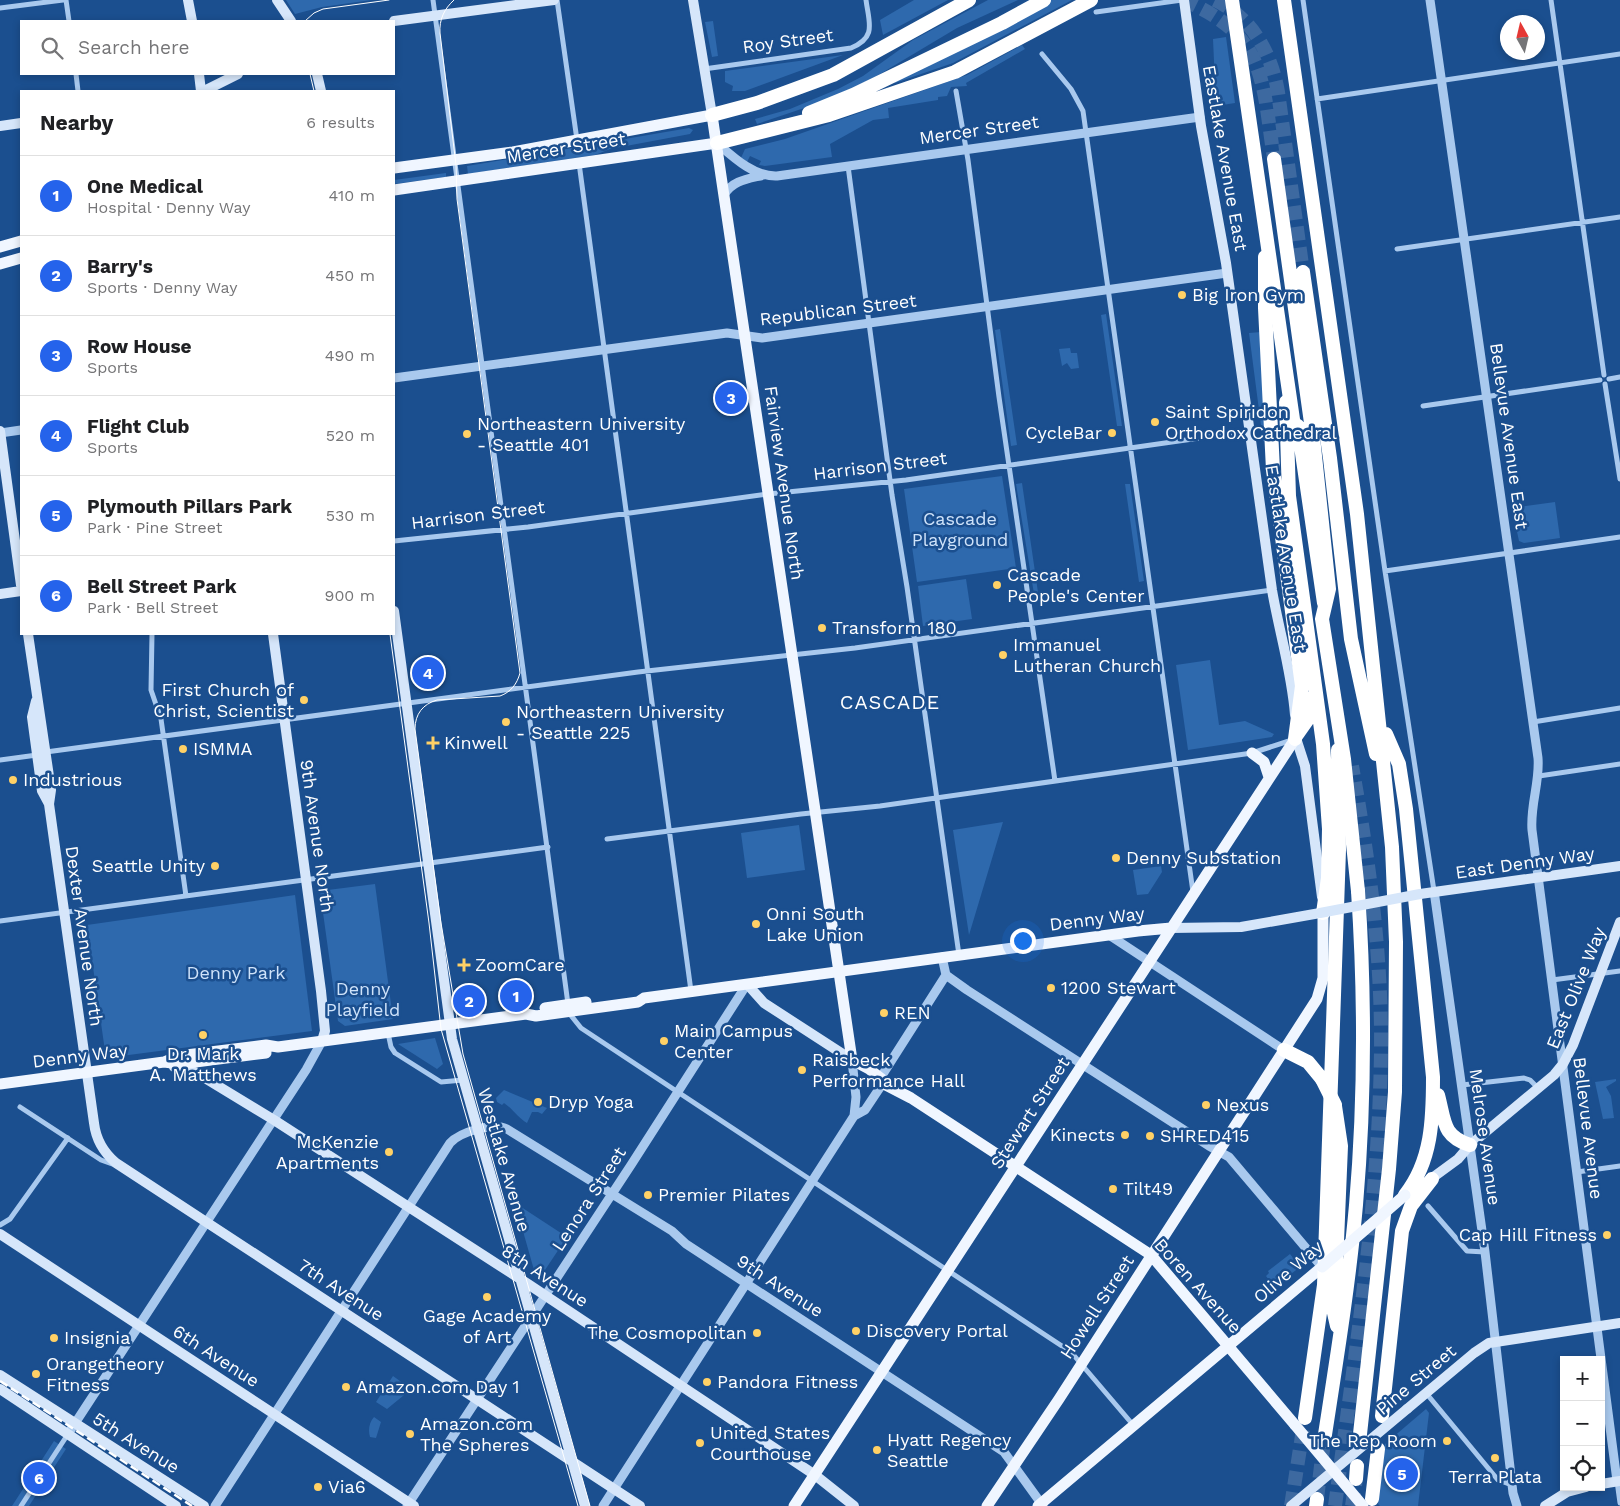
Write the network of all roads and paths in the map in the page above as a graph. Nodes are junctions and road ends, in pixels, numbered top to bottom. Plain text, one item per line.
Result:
1 (65, 0) edge
2 (188, 0) edge
3 (277, 0) edge
4 (433, 0) edge
5 (555, 0) edge
6 (693, 0) edge
7 (866, 0) edge
8 (969, 0) edge
9 (974, 0) edge
10 (1044, 0) edge
11 (1183, 0) edge
12 (1232, 0) edge
13 (1236, 0) edge
14 (1284, 0) edge
15 (1303, 0) edge
16 (1430, 0) edge
17 (1551, 0) edge
18 (1093, 6) edge
19 (0, 8) edge
20 (434, 16) junction
21 (69, 20) edge
22 (192, 20) edge
23 (290, 20) edge
24 (395, 21) edge
25 (928, 24) junction
26 (1042, 54) dead end
27 (1620, 54) edge
28 (1560, 63) junction
29 (704, 69) junction
30 (76, 75) edge
31 (199, 75) edge
32 (236, 75) edge
33 (317, 75) edge
34 (1441, 81) junction
35 (78, 90) edge
36 (203, 90) edge
37 (205, 90) edge
38 (321, 90) edge
39 (956, 91) dead end
40 (1317, 99) junction
41 (712, 114) junction
42 (1200, 117) junction
43 (20, 123) edge
44 (0, 126) edge
45 (782, 128) junction
46 (1086, 133) junction
47 (577, 141) junction
48 (717, 143) junction
49 (966, 149) junction
50 (1274, 158) tunnel mouth
51 (454, 160) junction
52 (579, 163) junction
53 (848, 166) junction
54 (395, 168) edge
55 (764, 175) junction
56 (457, 182) junction
57 (395, 190) edge
58 (724, 195) junction
59 (1620, 216) edge
60 (1583, 222) junction
61 (1266, 226) junction
62 (1464, 239) junction
63 (20, 241) edge
64 (0, 247) edge
65 (1397, 249) dead end
66 (20, 258) edge
67 (0, 264) edge
68 (1303, 272) tunnel mouth
69 (1228, 273) junction
70 (1108, 290) junction
71 (987, 306) junction
72 (870, 323) junction
73 (745, 336) junction
74 (604, 349) junction
75 (1286, 350) junction
76 (482, 366) junction
77 (1607, 377) junction
78 (1620, 377) edge
79 (395, 378) edge
80 (1600, 380) junction
81 (1605, 384) junction
82 (1487, 396) junction
83 (1423, 406) dead end
84 (20, 430) edge
85 (1250, 431) junction
86 (0, 433) edge
87 (1130, 448) junction
88 (1009, 465) junction
89 (1620, 479) edge
90 (890, 482) junction
91 (768, 494) junction
92 (626, 513) junction
93 (504, 528) junction
94 (1620, 537) edge
95 (395, 541) edge
96 (1508, 552) junction
97 (1385, 571) junction
98 (20, 578) edge
99 (1272, 590) junction
100 (20, 591) edge
101 (0, 594) edge
102 (1152, 606) junction
103 (1322, 618) junction
104 (395, 619) edge
105 (1033, 623) junction
106 (28, 635) edge
107 (152, 635) edge
108 (273, 635) edge
109 (915, 640) junction
110 (790, 654) junction
111 (649, 672) junction
112 (1315, 679) junction
113 (1336, 682) junction
114 (527, 688) junction
115 (406, 703) junction
116 (1620, 708) edge
117 (285, 720) junction
118 (1380, 720) junction
119 (1533, 722) junction
120 (163, 736) junction
121 (1295, 739) junction
122 (42, 753) junction
123 (1252, 753) junction
124 (0, 760) edge
125 (1174, 764) junction
126 (1620, 764) edge
127 (1352, 766) tunnel mouth
128 (1539, 776) junction
129 (1269, 777) junction
130 (1056, 781) junction
131 (937, 798) junction
132 (1389, 808) junction
133 (814, 814) junction
134 (670, 830) junction
135 (608, 839) dead end
136 (548, 847) junction
137 (428, 864) junction
138 (1620, 866) edge
139 (1540, 877) junction
140 (306, 880) junction
141 (1434, 892) junction
142 (1193, 894) junction
143 (186, 896) junction
144 (64, 912) junction
145 (1323, 913) junction
146 (0, 921) edge
147 (1620, 922) edge
148 (1170, 928) junction
149 (1108, 934) junction
150 (959, 955) junction
151 (942, 957) junction
152 (1149, 961) junction
153 (838, 971) junction
154 (1620, 971) edge
155 (1600, 974) junction
156 (946, 975) junction
157 (1552, 980) junction
158 (747, 984) junction
159 (691, 991) junction
160 (568, 1008) junction
161 (450, 1024) junction
162 (388, 1032) junction
163 (322, 1041) junction
164 (278, 1047) junction
165 (1284, 1050) junction
166 (852, 1060) junction
167 (202, 1061) junction
168 (164, 1062) junction
169 (1563, 1064) junction
170 (1082, 1065) junction
171 (87, 1073) junction
172 (1432, 1077) junction
173 (464, 1080) junction
174 (211, 1082) junction
175 (885, 1082) junction
176 (0, 1084) edge
177 (1462, 1085) junction
178 (1539, 1088) junction
179 (678, 1092) junction
180 (20, 1107) dead end
181 (854, 1116) junction
182 (274, 1120) junction
183 (478, 1129) junction
184 (68, 1138) junction
185 (1470, 1145) junction
186 (1218, 1151) junction
187 (1017, 1166) junction
188 (1620, 1166) edge
189 (122, 1168) junction
190 (1577, 1172) junction
191 (1432, 1179) junction
192 (814, 1181) junction
193 (610, 1195) junction
194 (1405, 1195) junction
195 (1428, 1206) dead end
196 (410, 1208) junction
197 (207, 1222) junction
198 (0, 1225) edge
199 (0, 1234) edge
200 (1485, 1252) junction
201 (1151, 1255) junction
202 (1322, 1266) junction
203 (949, 1272) junction
204 (521, 1279) junction
205 (747, 1284) junction
206 (546, 1295) junction
207 (342, 1310) junction
208 (531, 1317) junction
209 (1620, 1324) edge
210 (139, 1326) junction
211 (1598, 1327) junction
212 (1340, 1335) junction
213 (1496, 1341) junction
214 (1229, 1346) junction
215 (1081, 1364) junction
216 (882, 1372) junction
217 (0, 1375) edge
218 (682, 1386) junction
219 (0, 1389) edge
220 (1425, 1393) junction
221 (478, 1399) junction
222 (276, 1414) junction
223 (1382, 1416) dead end
224 (1305, 1418) tunnel mouth
225 (75, 1424) junction
226 (1134, 1426) junction
227 (68, 1434) junction
228 (1360, 1434) dead end
229 (1324, 1441) tunnel mouth
230 (1378, 1449) dead end
231 (572, 1461) junction
232 (1014, 1466) junction
233 (1334, 1471) junction
234 (815, 1474) junction
235 (1619, 1481) edge
236 (1605, 1483) edge
237 (1512, 1485) junction
238 (614, 1488) junction
239 (1571, 1491) edge
240 (1367, 1503) edge
241 (1620, 1503) edge
242 (410, 1505) edge
243 (1041, 1505) edge
244 (22, 1506) edge
245 (176, 1506) edge
246 (204, 1506) edge
247 (215, 1506) edge
248 (585, 1506) edge
249 (602, 1506) edge
250 (640, 1506) edge
251 (794, 1506) edge
252 (854, 1506) edge
253 (986, 1506) edge
254 (1291, 1506) edge
255 (1517, 1506) edge
256 (1545, 1506) edge

1 - 19 street
1 - 21 street
2 - 22 main road
3 - 23 main road
4 - 20 street
5 - 20 main road
5 - 47 street
6 - 29 main road, Fairview Avenue North
7 - 29 street, Roy Street
8 - 25 highway
9 - 25 highway
10 - 45 highway
11 - 18 street
11 - 42 main road, Eastlake Avenue East
12 - 61 highway, bridge
13 - 75 highway
14 - 118 highway
15 - 40 street
16 - 34 street, Bellevue Avenue East
17 - 28 street
18 - 45 highway
20 - 24 main road
20 - 51 street
25 - 41 highway
26 - 46 street
27 - 28 street
28 - 34 street
28 - 60 street
29 - 41 main road, Fairview Avenue North
30 - 35 street
31 - 36 main road
32 - 37 main road
33 - 38 main road
34 - 40 street
34 - 62 street, Bellevue Avenue East
39 - 49 street
40 - 97 street
41 - 47 main road, Mercer Street
41 - 48 main road, Fairview Avenue North
42 - 46 street, Mercer Street
42 - 69 main road, Eastlake Avenue East
43 - 44 main road
45 - 48 highway
46 - 49 street, Mercer Street
46 - 70 street
47 - 51 main road, Mercer Street
48 - 52 main road, Mercer Street
48 - 55 street, Mercer Street
48 - 58 main road, Fairview Avenue North
49 - 53 street, Mercer Street
49 - 71 street
50 - 103 highway, bridge
51 - 54 main road, Mercer Street
51 - 56 street
52 - 56 main road, Mercer Street
52 - 74 street
53 - 55 street, Mercer Street
53 - 72 street
55 - 58 street, Mercer Street
56 - 57 main road, Mercer Street
56 - 76 street
58 - 73 main road, Fairview Avenue North
59 - 60 street
60 - 62 street
60 - 77 street
61 - 103 highway, bridge
61 - 121 highway, bridge
62 - 65 street
62 - 82 street, Bellevue Avenue East
63 - 64 main road
66 - 67 main road
68 - 132 highway
69 - 70 street, Republican Street
69 - 85 main road, Eastlake Avenue East
70 - 71 street, Republican Street
70 - 87 street
71 - 72 street, Republican Street
71 - 88 street
72 - 73 street, Republican Street
72 - 90 street
73 - 74 street, Republican Street
73 - 91 main road, Fairview Avenue North
74 - 76 street, Republican Street
74 - 92 street
75 - 112 highway
75 - 113 highway
76 - 79 street, Republican Street
76 - 93 street
77 - 78 street
77 - 80 street
77 - 81 street
80 - 81 street
80 - 82 street
81 - 89 street
82 - 83 street
82 - 96 street, Bellevue Avenue East
84 - 86 street
85 - 87 street, Harrison Street
85 - 99 main road, Eastlake Avenue East
86 - 98 main road
87 - 88 street, Harrison Street
87 - 102 street
88 - 90 street, Harrison Street
88 - 105 street
90 - 91 street, Harrison Street
90 - 109 street
91 - 92 street, Harrison Street
91 - 110 main road, Fairview Avenue North
92 - 93 street, Harrison Street
92 - 111 street
93 - 95 street, Harrison Street
93 - 114 street
94 - 96 street
96 - 97 street
96 - 119 street, Bellevue Avenue East
97 - 141 street
99 - 102 street
99 - 121 main road, Eastlake Avenue East
100 - 101 main road
102 - 105 street
102 - 125 street
103 - 212 highway, bridge
104 - 115 main road, Westlake Avenue
105 - 109 street
105 - 130 street
106 - 122 main road, Dexter Avenue North
107 - 120 street
108 - 117 main road, 9th Avenue North
109 - 110 street
109 - 131 street
110 - 111 street
110 - 133 main road, Fairview Avenue North
111 - 114 street
111 - 134 street
112 - 121 highway
112 - 145 highway
113 - 127 highway
113 - 224 highway
114 - 115 street
114 - 136 street
115 - 117 street
115 - 137 main road, Westlake Avenue
116 - 119 street
117 - 120 street
117 - 140 main road, 9th Avenue North
118 - 132 highway
118 - 172 highway
119 - 128 street, Bellevue Avenue East
120 - 122 street
120 - 143 street
121 - 123 street
121 - 129 main road, Stewart Street
121 - 145 main road, Eastlake Avenue East
122 - 124 street
122 - 144 main road, Dexter Avenue North
123 - 125 street
123 - 129 main road
125 - 130 street
125 - 142 street
126 - 128 street
128 - 139 street, Bellevue Avenue East
129 - 142 main road, Stewart Street
130 - 131 street
131 - 133 street
131 - 150 street
132 - 228 highway
133 - 134 street
133 - 153 main road, Fairview Avenue North
134 - 135 street
134 - 159 street
136 - 137 street
136 - 160 street
137 - 140 street
137 - 161 main road, Westlake Avenue
138 - 139 main road, East Denny Way
139 - 141 main road, East Denny Way
139 - 157 street, Bellevue Avenue
140 - 143 street
140 - 163 main road, 9th Avenue North
141 - 148 main road, Denny Way, bridge
141 - 177 street, Melrose Avenue
142 - 148 main road, Stewart Street
143 - 144 street
144 - 146 street
144 - 171 main road, Dexter Avenue North
145 - 165 main road, Howell Street
147 - 155 main road, East Olive Way
148 - 149 main road, Denny Way
148 - 152 main road, Stewart Street
149 - 150 main road, Denny Way
149 - 152 street
150 - 151 main road, Denny Way
151 - 153 main road, Denny Way
151 - 156 street
152 - 165 street
152 - 170 main road, Stewart Street
153 - 158 main road, Denny Way
153 - 166 main road, Fairview Avenue North
154 - 155 street
155 - 157 street
155 - 169 main road, East Olive Way
156 - 170 street
156 - 175 street
157 - 169 street, Bellevue Avenue
158 - 159 main road, Denny Way
158 - 166 main road, Boren Avenue
158 - 179 street, Lenora Street
159 - 160 main road, Denny Way
160 - 161 main road, Denny Way
160 - 179 street
161 - 162 main road, Denny Way
161 - 173 main road, Westlake Avenue
162 - 163 main road, Denny Way
162 - 173 street
163 - 164 main road, Denny Way
163 - 182 street
164 - 167 main road, Denny Way
164 - 168 main road, Denny Way
165 - 186 main road, Howell Street
165 - 212 highway, bridge
166 - 175 main road, Boren Avenue
166 - 181 street
167 - 168 main road, Denny Way
167 - 174 main road
168 - 171 main road, Denny Way
168 - 174 main road, 8th Avenue
169 - 178 main road, East Olive Way
169 - 190 street, Bellevue Avenue
170 - 186 street
170 - 187 main road, Stewart Street
171 - 176 main road, Denny Way
171 - 189 main road, Dexter Avenue North
172 - 185 highway
172 - 194 highway
173 - 183 main road, Westlake Avenue
174 - 182 main road, 8th Avenue
175 - 181 street
175 - 187 main road, Boren Avenue
177 - 178 street
177 - 185 street, Melrose Avenue
178 - 185 main road, East Olive Way
179 - 192 street
179 - 193 street, Lenora Street
180 - 184 street, 7th Avenue
181 - 192 street
182 - 196 main road, 8th Avenue
182 - 197 street
183 - 193 street, 9th Avenue
183 - 196 street
183 - 204 main road, Westlake Avenue
184 - 189 street, 7th Avenue
184 - 198 street
185 - 191 main road, Olive Way
185 - 200 street, Melrose Avenue
186 - 201 main road, Howell Street
186 - 202 street
187 - 201 main road, Boren Avenue
187 - 203 main road, Stewart Street
188 - 190 street
189 - 197 main road, 7th Avenue
190 - 211 street, Bellevue Avenue
191 - 194 main road, Olive Way
191 - 223 highway
192 - 203 street
192 - 205 street
193 - 205 street, 9th Avenue
193 - 206 street, Lenora Street
194 - 202 main road, Olive Way, bridge
195 - 200 street
196 - 204 main road, 8th Avenue
196 - 207 street
197 - 207 main road, 7th Avenue
197 - 210 street
199 - 210 main road, 6th Avenue
200 - 213 street, Melrose Avenue
201 - 214 main road, Boren Avenue
201 - 215 main road, Howell Street
202 - 214 main road, Olive Way
203 - 215 street
203 - 216 main road, Stewart Street
204 - 206 main road, 8th Avenue
204 - 208 main road, Westlake Avenue
205 - 216 street, 9th Avenue
205 - 218 street
206 - 208 street, Lenora Street
206 - 218 main road, 8th Avenue
207 - 221 main road, 7th Avenue
207 - 222 street
208 - 221 street, Lenora Street
208 - 231 main road, Westlake Avenue
209 - 211 main road
210 - 222 main road, 6th Avenue
210 - 225 street
211 - 213 main road
211 - 235 street, Bellevue Avenue
212 - 229 highway
213 - 220 main road, Pine Street
213 - 237 street, Melrose Avenue
214 - 226 main road, Olive Way
214 - 233 main road, Boren Avenue, bridge
215 - 226 street
215 - 232 main road, Howell Street
216 - 232 street, 9th Avenue
216 - 234 main road, Stewart Street
217 - 225 main road, 5th Avenue
218 - 234 main road, 8th Avenue
218 - 238 street
219 - 227 main road, 5th Avenue
220 - 233 main road, Pine Street, bridge
220 - 237 street
221 - 231 main road, 7th Avenue
221 - 242 street, Lenora Street
222 - 242 main road, 6th Avenue
222 - 247 street
225 - 227 street
225 - 246 main road, 5th Avenue
226 - 243 main road, Olive Way
227 - 244 street
227 - 245 main road, 5th Avenue
230 - 240 highway
231 - 238 main road, 7th Avenue
231 - 248 main road, Westlake Avenue
232 - 243 street, 9th Avenue
232 - 253 main road, Howell Street
233 - 240 main road, Boren Avenue, bridge
233 - 254 main road, Pine Street, bridge
234 - 251 main road, Stewart Street
234 - 252 main road, 8th Avenue
235 - 236 main road
235 - 241 street, Bellevue Avenue
237 - 255 street, Melrose Avenue
238 - 249 street
238 - 250 main road, 7th Avenue
239 - 256 main road

